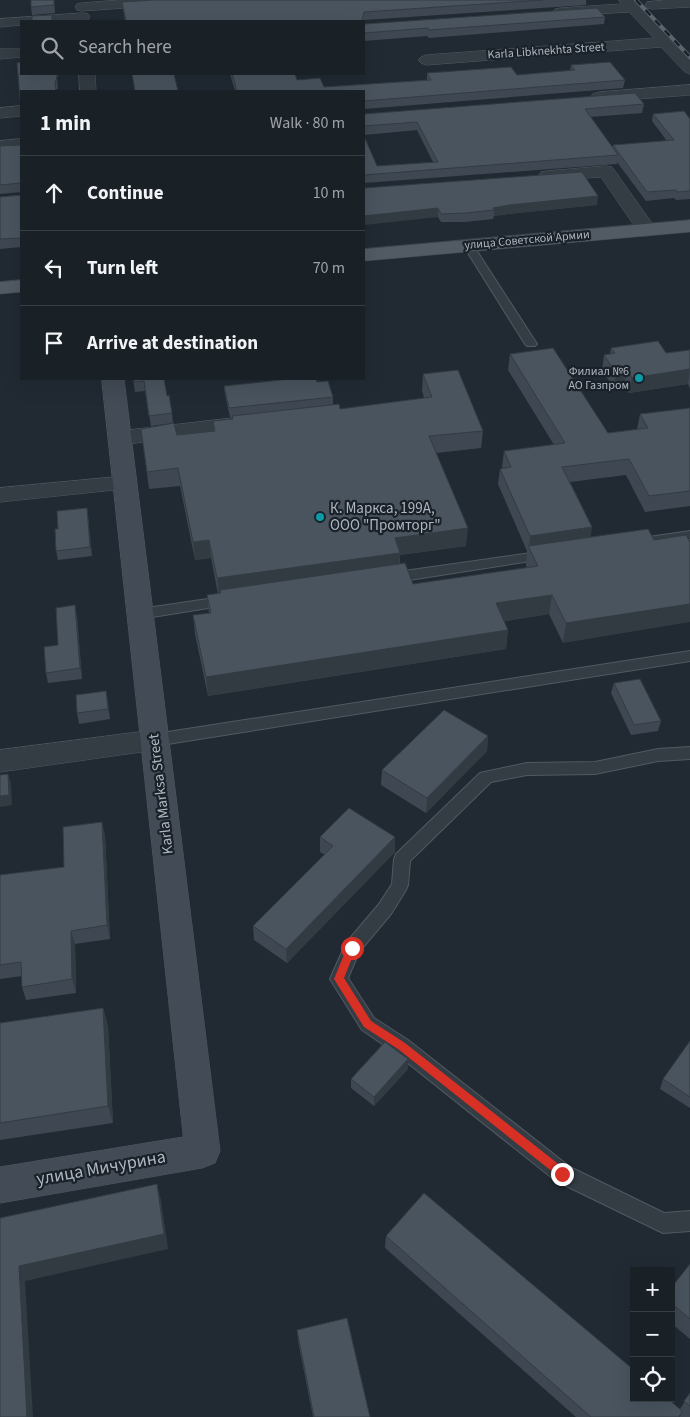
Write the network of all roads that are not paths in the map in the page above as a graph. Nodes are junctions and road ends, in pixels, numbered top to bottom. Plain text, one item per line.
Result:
1 (179, 0) edge
2 (639, 3) edge
3 (690, 3) edge
4 (83, 11) edge
5 (545, 13) edge
6 (664, 19) dead end
7 (28, 20) edge
8 (20, 21) edge
9 (0, 23) edge
10 (666, 42) junction
11 (20, 53) edge
12 (0, 54) edge
13 (426, 60) dead end
14 (690, 69) edge
15 (87, 75) edge
16 (88, 90) edge
17 (690, 90) edge
18 (581, 99) edge
19 (20, 111) edge
20 (0, 113) edge
21 (20, 144) edge
22 (0, 146) edge
23 (529, 177) edge
24 (690, 226) edge
25 (647, 230) junction
26 (468, 245) junction
27 (365, 255) edge
28 (20, 286) edge
29 (0, 288) edge
30 (531, 344) dead end
31 (113, 380) edge
32 (274, 420) edge
33 (120, 438) junction
34 (126, 483) junction
35 (0, 495) edge
36 (690, 535) edge
37 (622, 544) edge
38 (563, 553) edge
39 (378, 579) edge
40 (241, 599) edge
41 (140, 614) junction
42 (690, 658) edge
43 (155, 740) junction
44 (690, 753) edge
45 (0, 761) edge
46 (202, 1150) joint
47 (0, 1185) edge
48 (690, 1221) edge

1 - 4 street
2 - 3 street
2 - 5 street
2 - 6 street
2 - 10 street
4 - 7 street
8 - 9 street
10 - 13 street, Karla Libknekhta Street
10 - 14 street
11 - 12 street
15 - 16 street
17 - 18 street
19 - 20 street
21 - 22 street
23 - 25 street
24 - 25 main road, улица Советской Армии
25 - 26 main road, улица Советской Армии
26 - 27 main road, улица Советской Армии
26 - 30 lane
28 - 29 main road
31 - 33 street, Karla Marksa Street
32 - 33 street
33 - 34 street, Karla Marksa Street
34 - 35 street
34 - 41 street, Karla Marksa Street
36 - 37 lane
38 - 39 lane
40 - 41 lane
41 - 43 street, Karla Marksa Street
42 - 43 lane
43 - 45 street
43 - 46 street, Karla Marksa Street
44 - 48 lane
46 - 47 street, улица Мичурина

